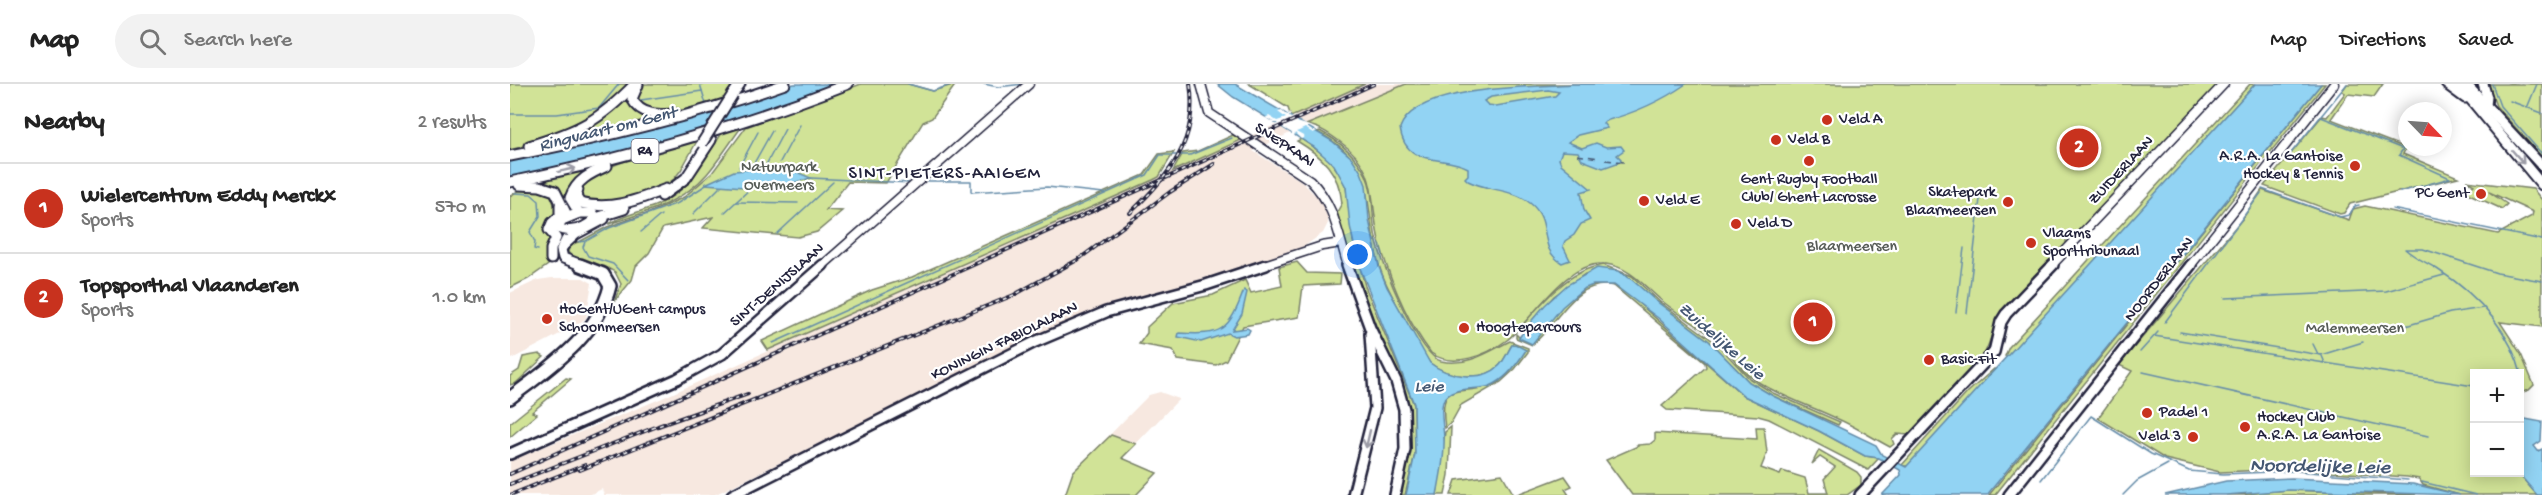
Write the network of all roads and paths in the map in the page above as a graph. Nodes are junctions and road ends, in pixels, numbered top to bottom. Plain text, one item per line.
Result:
1 (637, 84) edge
2 (779, 84) edge
3 (785, 84) edge
4 (848, 84) edge
5 (1029, 84) edge
6 (1201, 84) edge
7 (2224, 84) edge
8 (2334, 84) edge
9 (2445, 84) edge
10 (2458, 84) edge
11 (2466, 84) edge
12 (2483, 84) edge
13 (740, 89) edge
14 (2473, 103) junction
15 (2486, 105) junction
16 (705, 108) junction
17 (778, 111) junction
18 (707, 142) junction
19 (660, 150) junction
20 (510, 153) edge
21 (2542, 166) edge
22 (510, 184) edge
23 (2542, 185) edge
24 (666, 189) junction
25 (563, 203) junction
26 (632, 207) junction
27 (579, 213) junction
28 (596, 216) junction
29 (567, 217) junction
30 (578, 229) junction
31 (563, 231) junction
32 (1341, 243) junction
33 (562, 247) junction
34 (551, 259) dead end
35 (590, 269) junction
36 (1370, 328) junction
37 (510, 398) edge
38 (510, 454) edge
39 (732, 495) edge
40 (1353, 495) edge
41 (1395, 495) edge
42 (1860, 495) edge
43 (2009, 495) edge

1 - 16 main road
1 - 20 main road
2 - 16 main road
3 - 20 main road, R4
4 - 17 main road, R4
5 - 38 street, SINT-DENIJSLAAN
6 - 32 street, SNEPKAAI
7 - 42 street, ZUIDERLAAN
8 - 43 street, NOORDERLAAN
9 - 14 main road
10 - 14 main road
11 - 15 main road
12 - 15 main road
13 - 18 main road, bridge
14 -> 23 main road
15 - 21 main road
16 - 20 main road
17 - 19 main road
22 -> 17 main road, R4
18 - 24 main road
18 - 26 main road
19 - 24 main road
19 - 27 main road
22 - 25 main road
24 - 28 main road
25 - 29 main road
25 - 34 main road
26 - 28 main road
26 - 33 main road
27 - 28 main road
27 - 29 main road
28 - 30 main road
29 - 31 main road
30 - 31 main road
30 - 33 main road
31 - 35 main road
32 - 36 street, SNEPKAAI
32 - 39 street, KONINGIN FABIOLALAAN
33 - 35 main road
35 - 37 main road
36 -> 40 street
36 - 41 street

